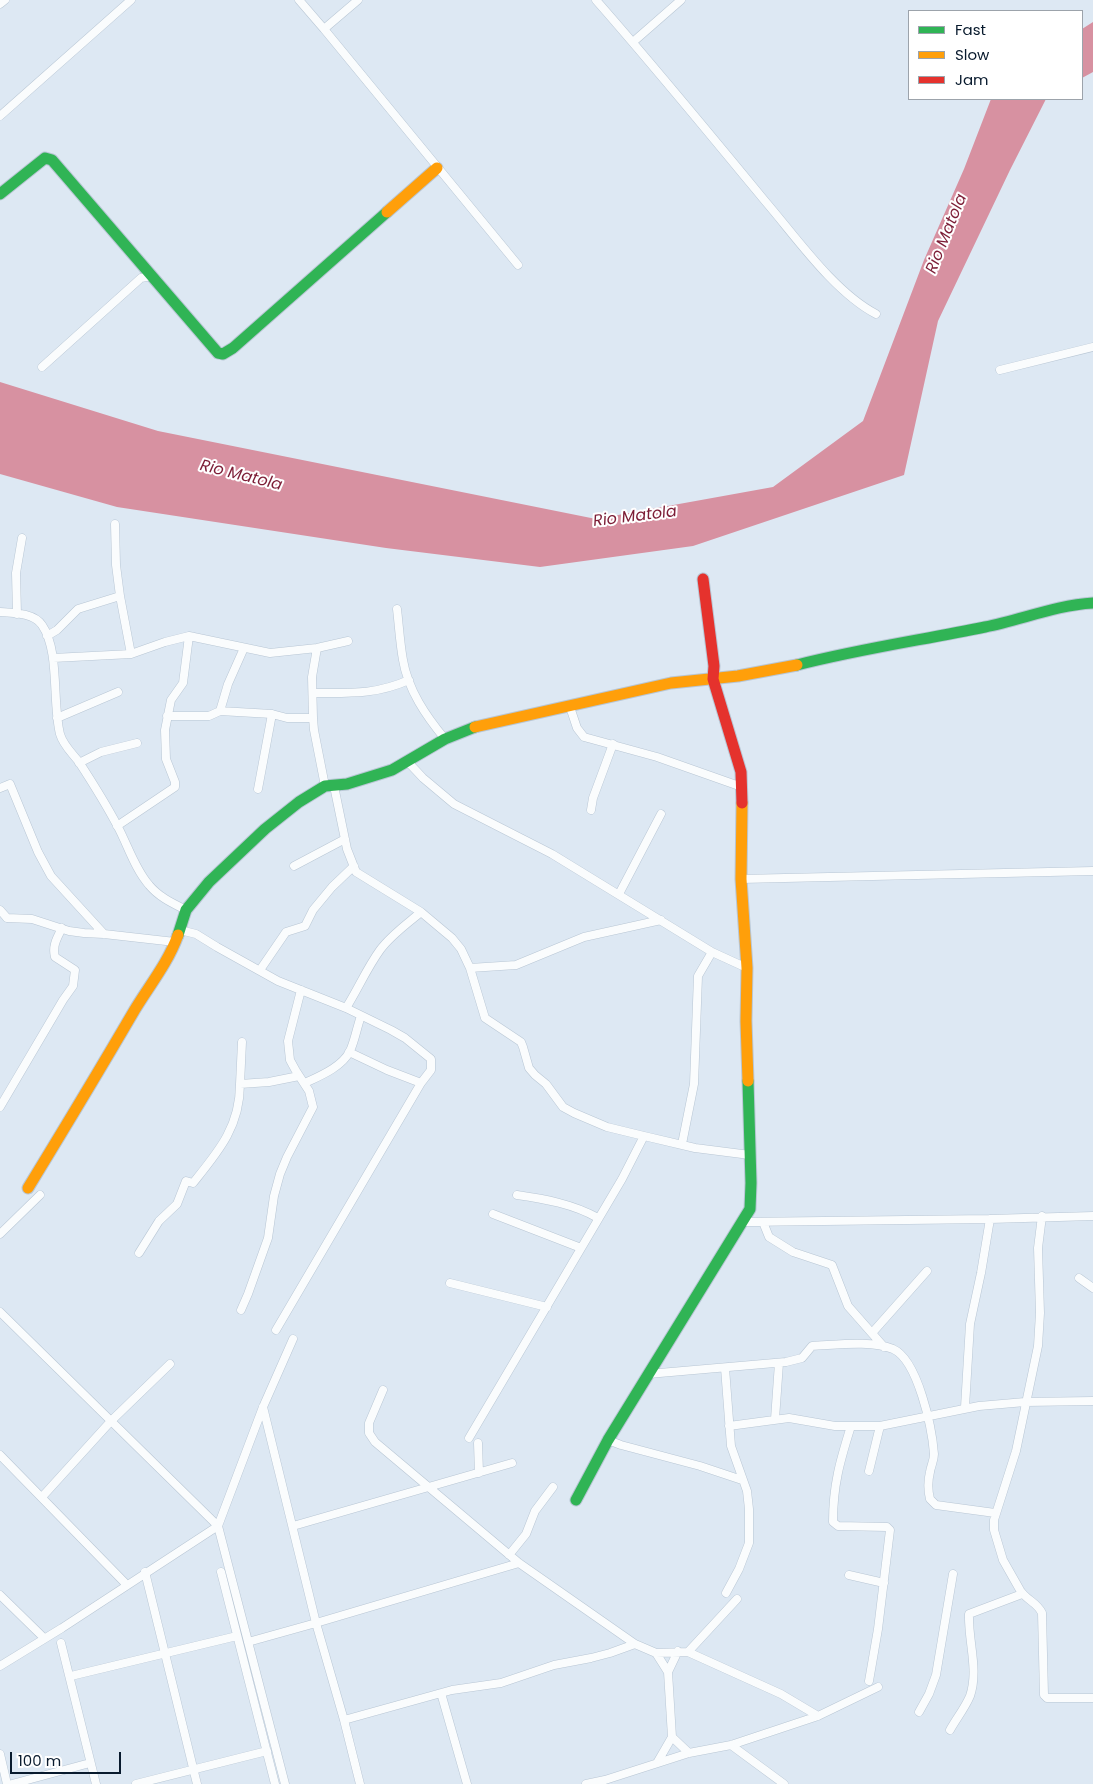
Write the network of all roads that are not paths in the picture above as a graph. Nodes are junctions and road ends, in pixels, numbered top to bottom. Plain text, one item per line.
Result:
1 (5, 0) edge
2 (131, 0) edge
3 (299, 0) edge
4 (358, 0) edge
5 (596, 0) edge
6 (681, 0) edge
7 (0, 4) edge
8 (324, 29) junction
9 (633, 42) junction
10 (0, 116) edge
11 (437, 168) junction
12 (0, 194) edge
13 (518, 265) dead end
14 (151, 276) junction
15 (876, 314) dead end
16 (1093, 347) edge
17 (42, 367) dead end
18 (1000, 370) dead end
19 (115, 524) dead end
20 (22, 538) dead end
21 (703, 578) dead end
22 (120, 596) junction
23 (1093, 603) edge
24 (397, 609) dead end
25 (0, 612) edge
26 (17, 614) junction
27 (47, 636) junction
28 (189, 636) junction
29 (348, 641) dead end
30 (244, 648) junction
31 (317, 648) junction
32 (130, 654) junction
33 (52, 658) junction
34 (713, 679) junction
35 (409, 680) junction
36 (118, 692) dead end
37 (313, 693) junction
38 (570, 707) junction
39 (220, 712) junction
40 (272, 714) junction
41 (167, 716) junction
42 (57, 718) junction
43 (313, 718) junction
44 (445, 739) junction
45 (137, 742) dead end
46 (613, 744) junction
47 (408, 762) junction
48 (79, 763) junction
49 (330, 786) junction
50 (742, 787) junction
51 (0, 788) edge
52 (258, 789) dead end
53 (591, 810) dead end
54 (661, 814) dead end
55 (118, 826) junction
56 (345, 839) junction
57 (294, 866) dead end
58 (354, 866) junction
59 (1093, 871) edge
60 (741, 879) junction
61 (619, 894) junction
62 (0, 910) edge
63 (186, 910) junction
64 (421, 912) junction
65 (661, 920) junction
66 (62, 928) junction
67 (180, 930) junction
68 (104, 934) junction
69 (175, 942) junction
70 (712, 952) junction
71 (470, 968) junction
72 (747, 968) junction
73 (260, 970) junction
74 (301, 990) junction
75 (346, 1008) junction
76 (361, 1016) junction
77 (242, 1042) dead end
78 (350, 1052) junction
79 (302, 1079) junction
80 (421, 1083) junction
81 (240, 1084) junction
82 (0, 1107) edge
83 (644, 1136) junction
84 (682, 1144) junction
85 (750, 1155) junction
86 (28, 1188) dead end
87 (40, 1195) dead end
88 (517, 1195) dead end
89 (493, 1214) dead end
90 (1042, 1216) junction
91 (1093, 1216) edge
92 (598, 1218) junction
93 (990, 1219) junction
94 (741, 1222) junction
95 (763, 1222) junction
96 (0, 1234) edge
97 (581, 1248) junction
98 (139, 1253) dead end
99 (927, 1271) dead end
100 (1079, 1278) dead end
101 (450, 1282) dead end
102 (1093, 1288) edge
103 (547, 1307) junction
104 (241, 1310) dead end
105 (0, 1312) edge
106 (276, 1330) dead end
107 (872, 1333) junction
108 (293, 1339) dead end
109 (884, 1347) junction
110 (779, 1363) junction
111 (170, 1364) dead end
112 (725, 1368) junction
113 (648, 1374) junction
114 (383, 1390) dead end
115 (1093, 1401) edge
116 (1025, 1402) junction
117 (263, 1407) junction
118 (965, 1407) junction
119 (926, 1416) junction
120 (775, 1419) junction
121 (111, 1421) junction
122 (729, 1426) junction
123 (851, 1426) junction
124 (880, 1426) junction
125 (469, 1438) dead end
126 (608, 1440) junction
127 (478, 1443) dead end
128 (0, 1455) edge
129 (512, 1463) dead end
130 (869, 1471) dead end
131 (479, 1473) junction
132 (742, 1480) junction
133 (553, 1487) dead end
134 (430, 1488) junction
135 (42, 1497) junction
136 (576, 1500) dead end
137 (995, 1513) junction
138 (218, 1526) junction
139 (293, 1526) junction
140 (509, 1555) junction
141 (519, 1563) junction
142 (145, 1572) junction
143 (221, 1572) dead end
144 (953, 1574) dead end
145 (849, 1575) dead end
146 (884, 1583) junction
147 (127, 1584) junction
148 (726, 1593) dead end
149 (1022, 1594) junction
150 (0, 1595) edge
151 (736, 1599) dead end
152 (316, 1623) junction
153 (237, 1636) junction
154 (44, 1638) junction
155 (248, 1642) junction
156 (61, 1643) dead end
157 (635, 1644) junction
158 (678, 1652) junction
159 (688, 1652) junction
160 (165, 1653) junction
161 (656, 1653) junction
162 (0, 1666) edge
163 (668, 1672) junction
164 (71, 1676) junction
165 (869, 1681) dead end
166 (878, 1688) dead end
167 (441, 1693) junction
168 (1093, 1698) edge
169 (919, 1712) dead end
170 (818, 1716) junction
171 (344, 1720) junction
172 (950, 1730) dead end
173 (672, 1737) junction
174 (731, 1745) junction
175 (267, 1751) junction
176 (689, 1753) junction
177 (0, 1754) edge
178 (90, 1763) junction
179 (657, 1763) junction
180 (193, 1769) junction
181 (608, 1782) edge
182 (779, 1783) edge
183 (6, 1784) edge
184 (12, 1784) edge
185 (96, 1784) edge
186 (136, 1784) edge
187 (197, 1784) edge
188 (275, 1784) edge
189 (285, 1784) edge
190 (360, 1784) edge
191 (467, 1784) edge
192 (590, 1784) edge

1 - 7 street
2 - 10 street
3 - 8 street
4 - 8 street
5 - 9 street
6 - 9 street
8 - 11 street
9 - 15 street
11 - 13 street
11 - 14 street
12 - 14 street
14 - 17 street
16 - 18 street
19 - 22 street
20 - 26 street
21 - 34 street
22 - 27 street
22 - 32 street
23 - 34 street
24 - 35 street
25 - 26 street
26 - 27 street
27 - 33 street
28 - 30 street
28 - 32 street
28 - 41 street
29 - 31 street
30 - 31 street
30 - 39 street
31 - 37 street
32 - 33 street
33 - 42 street
34 - 38 street
34 - 50 street
35 - 37 street
35 - 44 street
36 - 42 street
37 - 43 street
38 - 44 street
38 - 46 street
39 - 40 street
39 - 41 street
40 - 43 street
40 - 52 street
41 - 55 street
42 - 48 street
43 - 49 street
44 - 47 street
45 - 48 street
46 - 50 street
46 - 53 street
47 - 49 street
47 - 61 street
48 - 55 street
49 - 56 street
49 - 63 street
50 - 60 street
51 - 68 street
54 - 61 street
55 - 63 street
56 - 57 street
56 - 58 street
58 - 64 street
58 - 73 street
59 - 60 street
60 - 72 street
61 - 65 street
62 - 66 street
63 - 67 street
64 - 71 street
64 - 75 street
65 - 70 street
65 - 71 street
66 - 68 street
66 - 82 street
67 - 69 street
67 - 73 street
68 - 69 street
69 - 86 street
70 - 72 street
70 - 84 street
71 - 83 street
72 - 85 street
73 - 74 street
74 - 75 street
74 - 79 street
75 - 76 street
76 - 78 street
76 - 80 street
77 - 81 street
78 - 79 street
78 - 80 street
79 - 81 street
79 - 104 street
80 - 106 street
81 - 98 street
83 - 84 street
83 - 92 street
84 - 85 street
85 - 94 street
87 - 96 street
88 - 92 street
89 - 97 street
90 - 91 street
90 - 93 street
90 - 116 street
92 - 97 street
93 - 95 street
93 - 118 street
94 - 95 street
94 - 113 street
95 - 107 street
97 - 103 street
99 - 107 street
100 - 102 street
101 - 103 street
103 - 125 street
105 - 121 street
107 - 109 street
108 - 117 street
109 - 110 street
109 - 119 street
110 - 112 street
110 - 120 street
111 - 121 street
112 - 113 street
112 - 122 street
113 - 126 street
114 - 134 street
115 - 116 street
116 - 118 street
116 - 137 street
117 - 138 street
117 - 139 street
118 - 119 street
119 - 124 street
119 - 137 street
120 - 122 street
120 - 123 street
121 - 135 street
121 - 138 street
122 - 132 street
123 - 124 street
123 - 146 street
124 - 130 street
126 - 132 street
126 - 136 street
127 - 131 street
128 - 135 street
129 - 131 street
131 - 134 street
132 - 148 street
133 - 140 street
134 - 139 street
134 - 140 street
135 - 147 street
137 - 149 street
138 - 142 street
138 - 155 street
139 - 152 street
140 - 141 street
141 - 152 street
141 - 157 street
142 - 147 street
142 - 160 street
143 - 153 street
144 - 169 street
145 - 146 street
146 - 165 street
147 - 154 street
149 - 168 street
149 - 172 street
150 - 154 street
151 - 159 street
152 - 155 street
152 - 171 street
153 - 160 street
153 - 175 street
154 - 162 street
155 - 189 street
156 - 164 street
157 - 161 street
157 - 167 street
158 - 159 street
158 - 161 street
158 - 163 street
159 - 170 street
160 - 164 street
160 - 180 street
161 - 163 street
163 - 173 street
164 - 178 street
166 - 170 street
167 - 171 street
167 - 191 street
170 - 174 street
171 - 190 street
173 - 176 street
173 - 179 street
174 - 176 street
174 - 182 street
175 - 180 street
175 - 188 street
176 - 179 street
177 - 183 street
178 - 184 street
178 - 185 street
179 - 181 street
180 - 186 street
180 - 187 street
181 - 192 street

